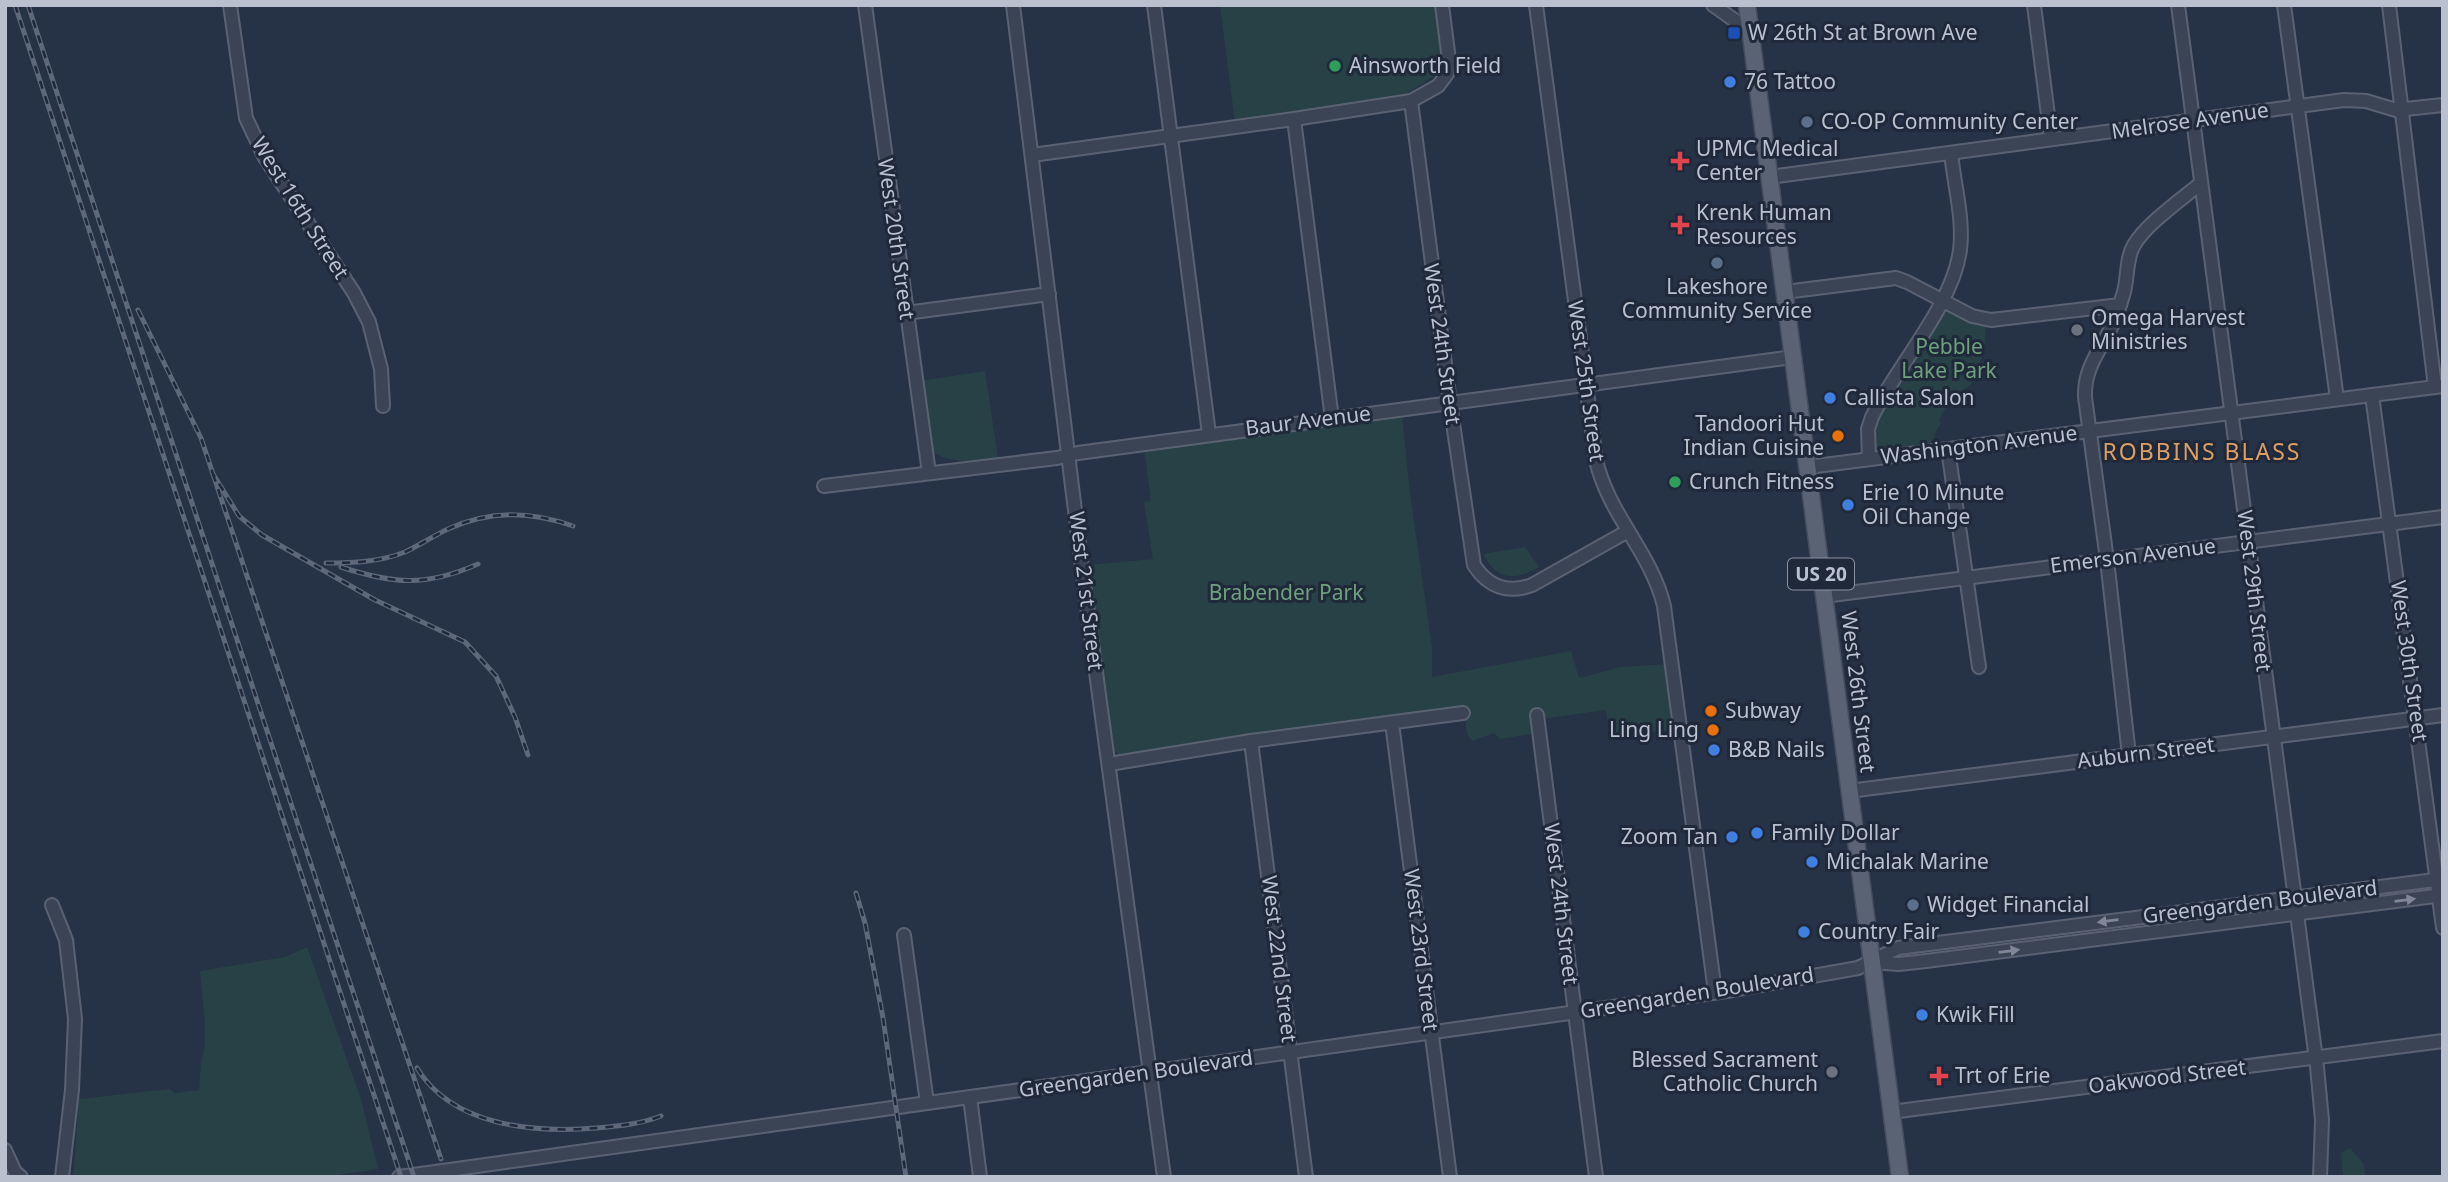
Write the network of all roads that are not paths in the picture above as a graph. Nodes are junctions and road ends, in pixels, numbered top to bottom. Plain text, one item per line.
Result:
1 (230, 5) edge
2 (864, 5) edge
3 (1013, 5) edge
4 (1154, 5) edge
5 (1442, 5) edge
6 (1536, 5) edge
7 (1713, 5) edge
8 (1747, 5) edge
9 (2034, 5) edge
10 (2178, 5) edge
11 (2284, 5) edge
12 (2389, 5) edge
13 (1751, 32) junction
14 (1410, 101) junction
15 (2443, 105) edge
16 (2297, 106) junction
17 (2401, 110) junction
18 (1294, 120) junction
19 (2193, 120) junction
20 (1171, 137) junction
21 (2051, 139) junction
22 (1951, 153) junction
23 (1032, 155) junction
24 (1770, 177) junction
25 (2201, 183) junction
26 (1785, 292) junction
27 (1049, 294) junction
28 (1941, 302) junction
29 (2120, 304) junction
30 (906, 313) junction
31 (1793, 357) junction
32 (1585, 385) junction
33 (2439, 386) edge
34 (2372, 395) junction
35 (2337, 399) junction
36 (1450, 403) junction
37 (383, 406) dead end
38 (2231, 413) junction
39 (1332, 419) junction
40 (2091, 431) junction
41 (1209, 434) junction
42 (1948, 449) junction
43 (1069, 455) junction
44 (1869, 459) junction
45 (1808, 467) junction
46 (929, 472) junction
47 (824, 486) dead end
48 (2443, 517) edge
49 (2390, 523) junction
50 (1628, 531) junction
51 (2248, 542) junction
52 (2107, 560) junction
53 (1966, 578) junction
54 (1824, 596) junction
55 (1979, 667) dead end
56 (1464, 713) dead end
57 (1536, 715) dead end
58 (2443, 715) edge
59 (2416, 718) junction
60 (1392, 723) junction
61 (2273, 737) junction
62 (1251, 741) junction
63 (2129, 755) junction
64 (1109, 764) junction
65 (1849, 791) junction
66 (2440, 879) edge
67 (2441, 896) edge
68 (2294, 897) junction
69 (52, 905) dead end
70 (2296, 914) junction
71 (2443, 928) edge
72 (904, 935) dead end
73 (1872, 962) junction
74 (1715, 992) junction
75 (1574, 1012) junction
76 (1432, 1032) junction
77 (2443, 1041) edge
78 (1291, 1052) junction
79 (2316, 1058) junction
80 (1150, 1072) junction
81 (970, 1097) junction
82 (927, 1103) junction
83 (1891, 1112) junction
84 (5, 1150) edge
85 (21, 1177) edge
86 (62, 1177) edge
87 (399, 1177) edge
88 (980, 1177) edge
89 (1164, 1177) edge
90 (1306, 1177) edge
91 (1450, 1177) edge
92 (1596, 1177) edge
93 (1900, 1177) edge
94 (2320, 1177) edge

1 - 37 street, West 16th Street
2 - 30 street, West 20th Street
3 - 23 street, West 21st Street
4 - 20 street
5 - 14 street
6 - 32 street, West 25th Street
7 - 13 street
8 - 13 main road, West 26th Street / US 20
9 - 21 street
10 - 19 street, West 29th Street
11 - 16 street
12 - 17 street
13 - 24 main road, West 26th Street / US 20
14 - 18 street
14 - 36 street, West 24th Street
15 - 17 street, Melrose Avenue
16 - 17 street, Melrose Avenue
16 - 19 street, Melrose Avenue
16 - 35 street
17 - 33 street
18 - 20 street
18 - 39 street
19 - 21 street, Melrose Avenue
19 - 25 street, West 29th Street
20 - 23 street
20 - 41 street
21 - 22 street, Melrose Avenue
22 - 24 street, Melrose Avenue
22 - 28 street
23 - 27 street, West 21st Street
24 - 26 main road, West 26th Street / US 20
25 - 29 street
25 - 38 street, West 29th Street
26 - 28 street
26 - 31 main road, West 26th Street / US 20
27 - 30 street
27 - 43 street, West 21st Street
28 - 29 street
28 - 44 street
29 - 40 street
30 - 46 street, West 20th Street
31 - 32 street, Baur Avenue
31 - 45 main road, West 26th Street / US 20
32 - 36 street, Baur Avenue
32 - 50 street, West 25th Street
33 - 34 street, Washington Avenue
34 - 35 street, Washington Avenue
34 - 49 street, West 30th Street
35 - 38 street, Washington Avenue
36 - 39 street, Baur Avenue
36 - 50 street, West 24th Street
38 - 40 street, Washington Avenue
38 - 51 street, West 29th Street
39 - 41 street, Baur Avenue
40 - 42 street, Washington Avenue
40 - 52 street
41 - 43 street, Baur Avenue
42 - 44 street, Washington Avenue
42 - 53 street
43 - 46 street, Baur Avenue
43 - 64 street, West 21st Street
44 - 45 street, Washington Avenue
45 - 54 main road, West 26th Street / US 20
46 - 47 street, Baur Avenue
48 - 49 street, Emerson Avenue
49 - 51 street, Emerson Avenue
49 - 59 street, West 30th Street
50 - 74 street, West 25th Street
51 - 52 street, Emerson Avenue
51 - 61 street, West 29th Street
52 - 53 street, Emerson Avenue
52 - 63 street
53 - 54 street, Emerson Avenue
53 - 55 street
54 - 65 main road, West 26th Street / US 20
56 - 60 street
57 - 75 street, West 24th Street
58 - 59 street, Auburn Street
59 - 61 street, Auburn Street
59 - 66 street, West 30th Street
60 - 62 street
60 - 76 street, West 23rd Street
61 - 63 street, Auburn Street
61 - 68 street, West 29th Street
62 - 64 street
62 - 78 street, West 22nd Street
63 - 65 street, Auburn Street
64 - 80 street, West 21st Street
65 - 73 main road, West 26th Street / US 20
66 - 67 street, West 30th Street
66 - 68 street, Greengarden Boulevard
70 -> 67 street, Greengarden Boulevard
67 - 71 street, West 30th Street
68 - 70 street, West 29th Street
68 -> 73 street, Greengarden Boulevard
69 - 86 street
73 -> 70 street, Greengarden Boulevard
70 - 79 street, West 29th Street
72 - 82 street
73 - 74 street, Greengarden Boulevard
73 - 83 main road, West 26th Street / US 20
74 - 75 street, Greengarden Boulevard
75 - 76 street, Greengarden Boulevard
75 - 92 street, West 24th Street
76 - 78 street, Greengarden Boulevard
76 - 91 street, West 23rd Street
77 - 79 street, Oakwood Street
78 - 80 street, Greengarden Boulevard
78 - 90 street, West 22nd Street
79 - 83 street, Oakwood Street
79 - 94 street, West 29th Street
80 - 81 street, Greengarden Boulevard
80 - 89 street, West 21st Street
81 - 82 street, Greengarden Boulevard
81 - 88 street
82 - 87 street, Greengarden Boulevard
83 - 93 main road, West 26th Street / US 20
84 - 85 street

